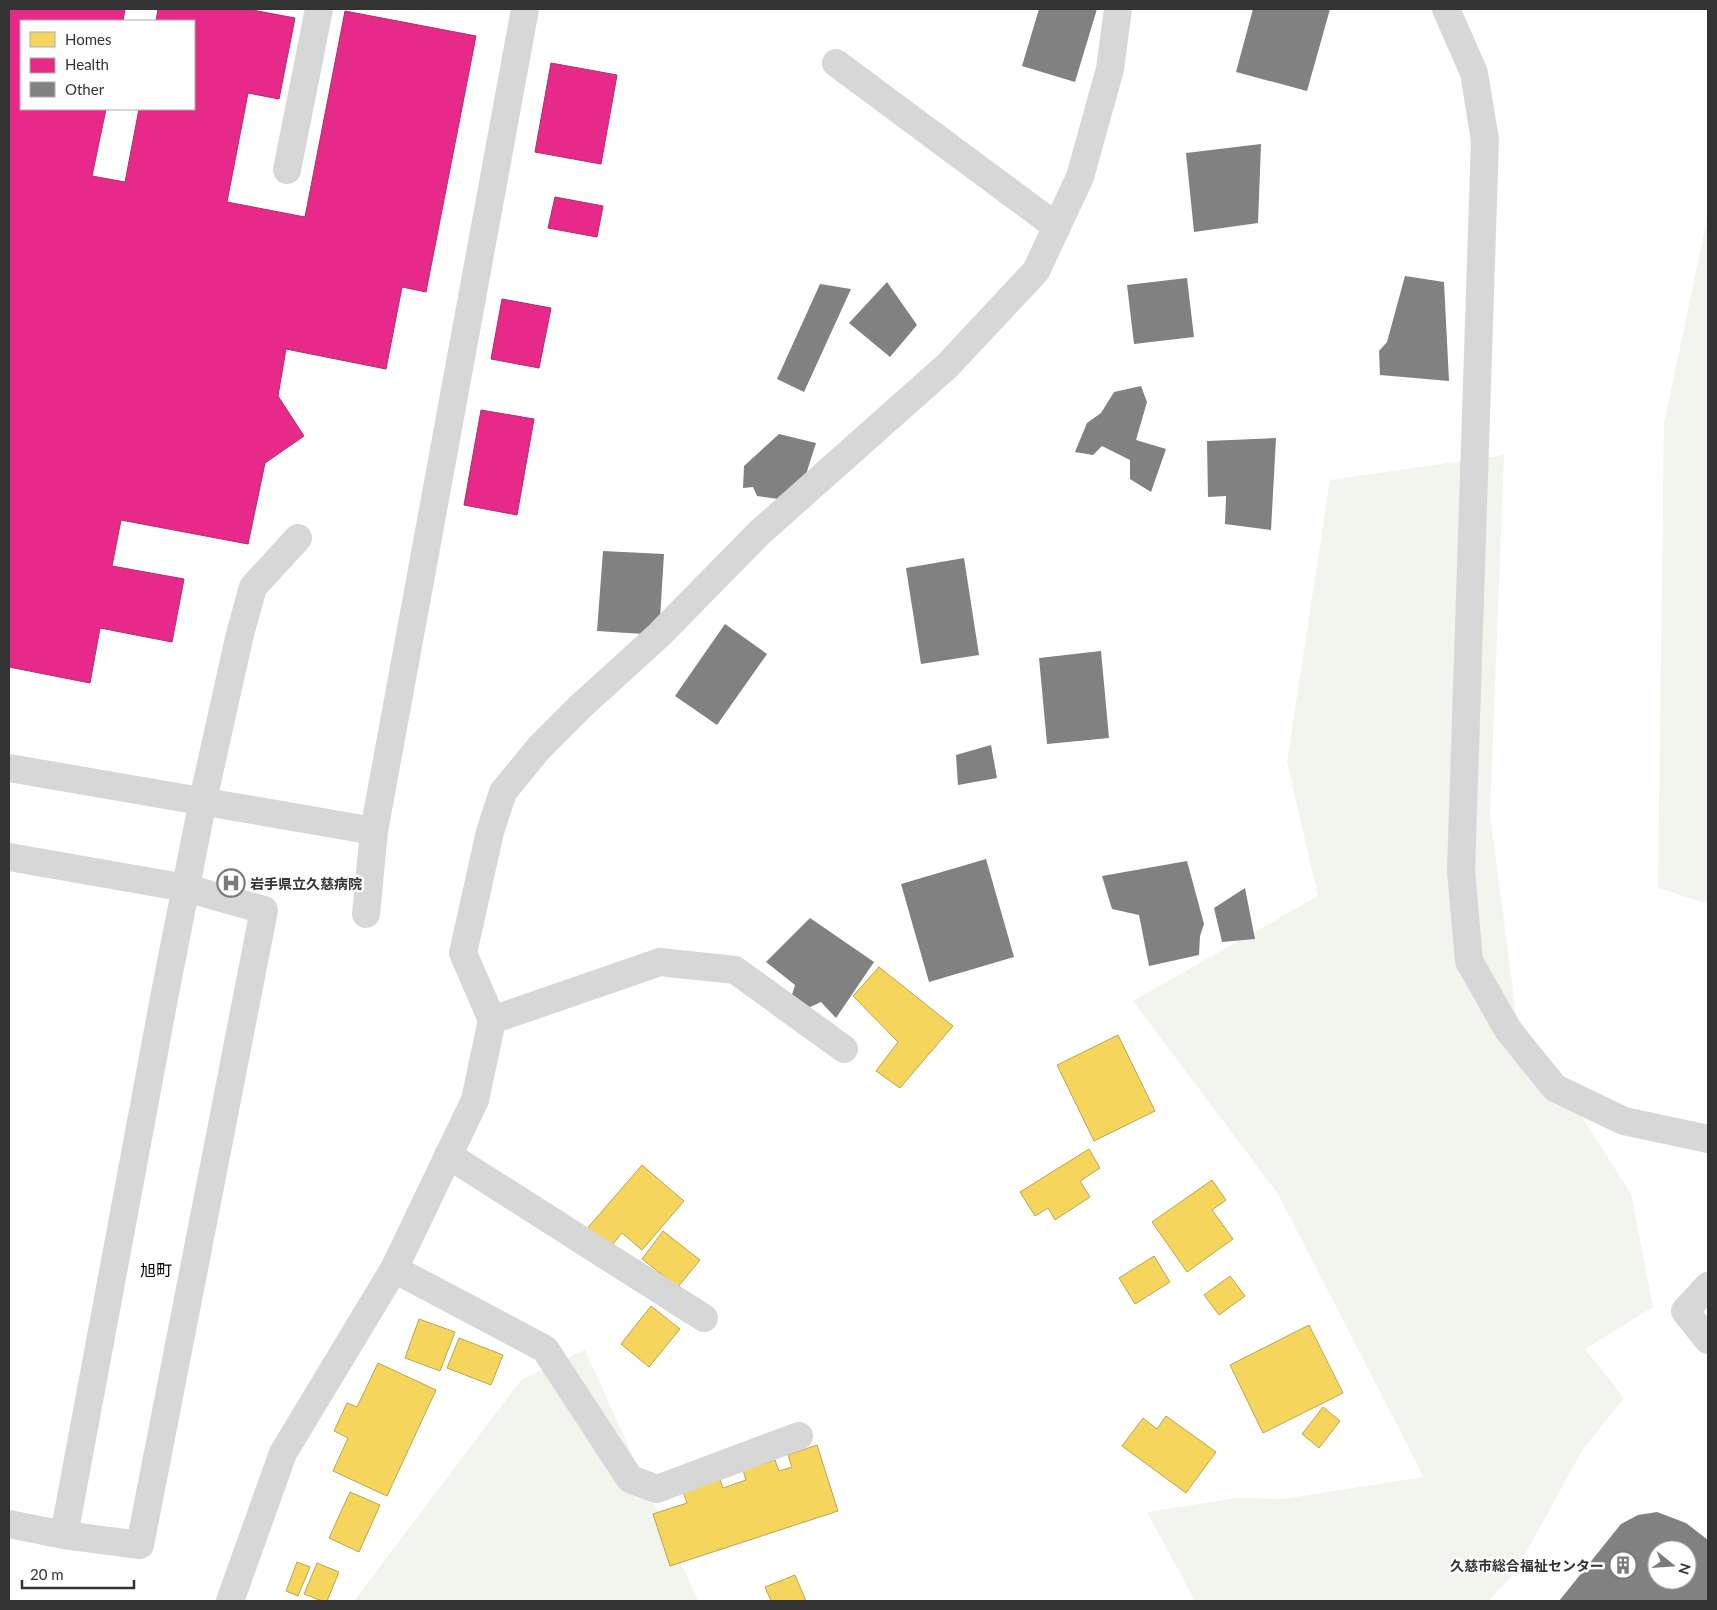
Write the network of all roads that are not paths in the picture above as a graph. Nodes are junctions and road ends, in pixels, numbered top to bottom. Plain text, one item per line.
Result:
1 (319, 9) edge
2 (525, 9) edge
3 (1118, 9) edge
4 (1446, 9) edge
5 (836, 63) dead end
6 (287, 170) dead end
7 (1056, 227) junction
8 (298, 538) dead end
9 (9, 768) edge
10 (203, 800) junction
11 (374, 831) junction
12 (9, 857) edge
13 (186, 888) junction
14 (366, 914) dead end
15 (492, 1020) junction
16 (844, 1049) dead end
17 (1708, 1140) edge
18 (448, 1155) junction
19 (394, 1269) junction
20 (1708, 1286) edge
21 (704, 1318) dead end
22 (1708, 1340) edge
23 (799, 1436) dead end
24 (9, 1524) edge
25 (64, 1535) junction
26 (230, 1601) edge

1 - 6 street
2 - 11 street
3 - 7 street
4 - 17 street
5 - 7 street
7 - 15 street
8 - 10 street
9 - 10 street
10 - 11 street
10 - 13 street
11 - 14 street
12 - 13 street
13 - 25 street
13 - 25 street
15 - 16 street
15 - 18 street
18 - 19 street
18 - 21 street
19 - 23 street
19 - 26 street
20 - 22 street
24 - 25 street

